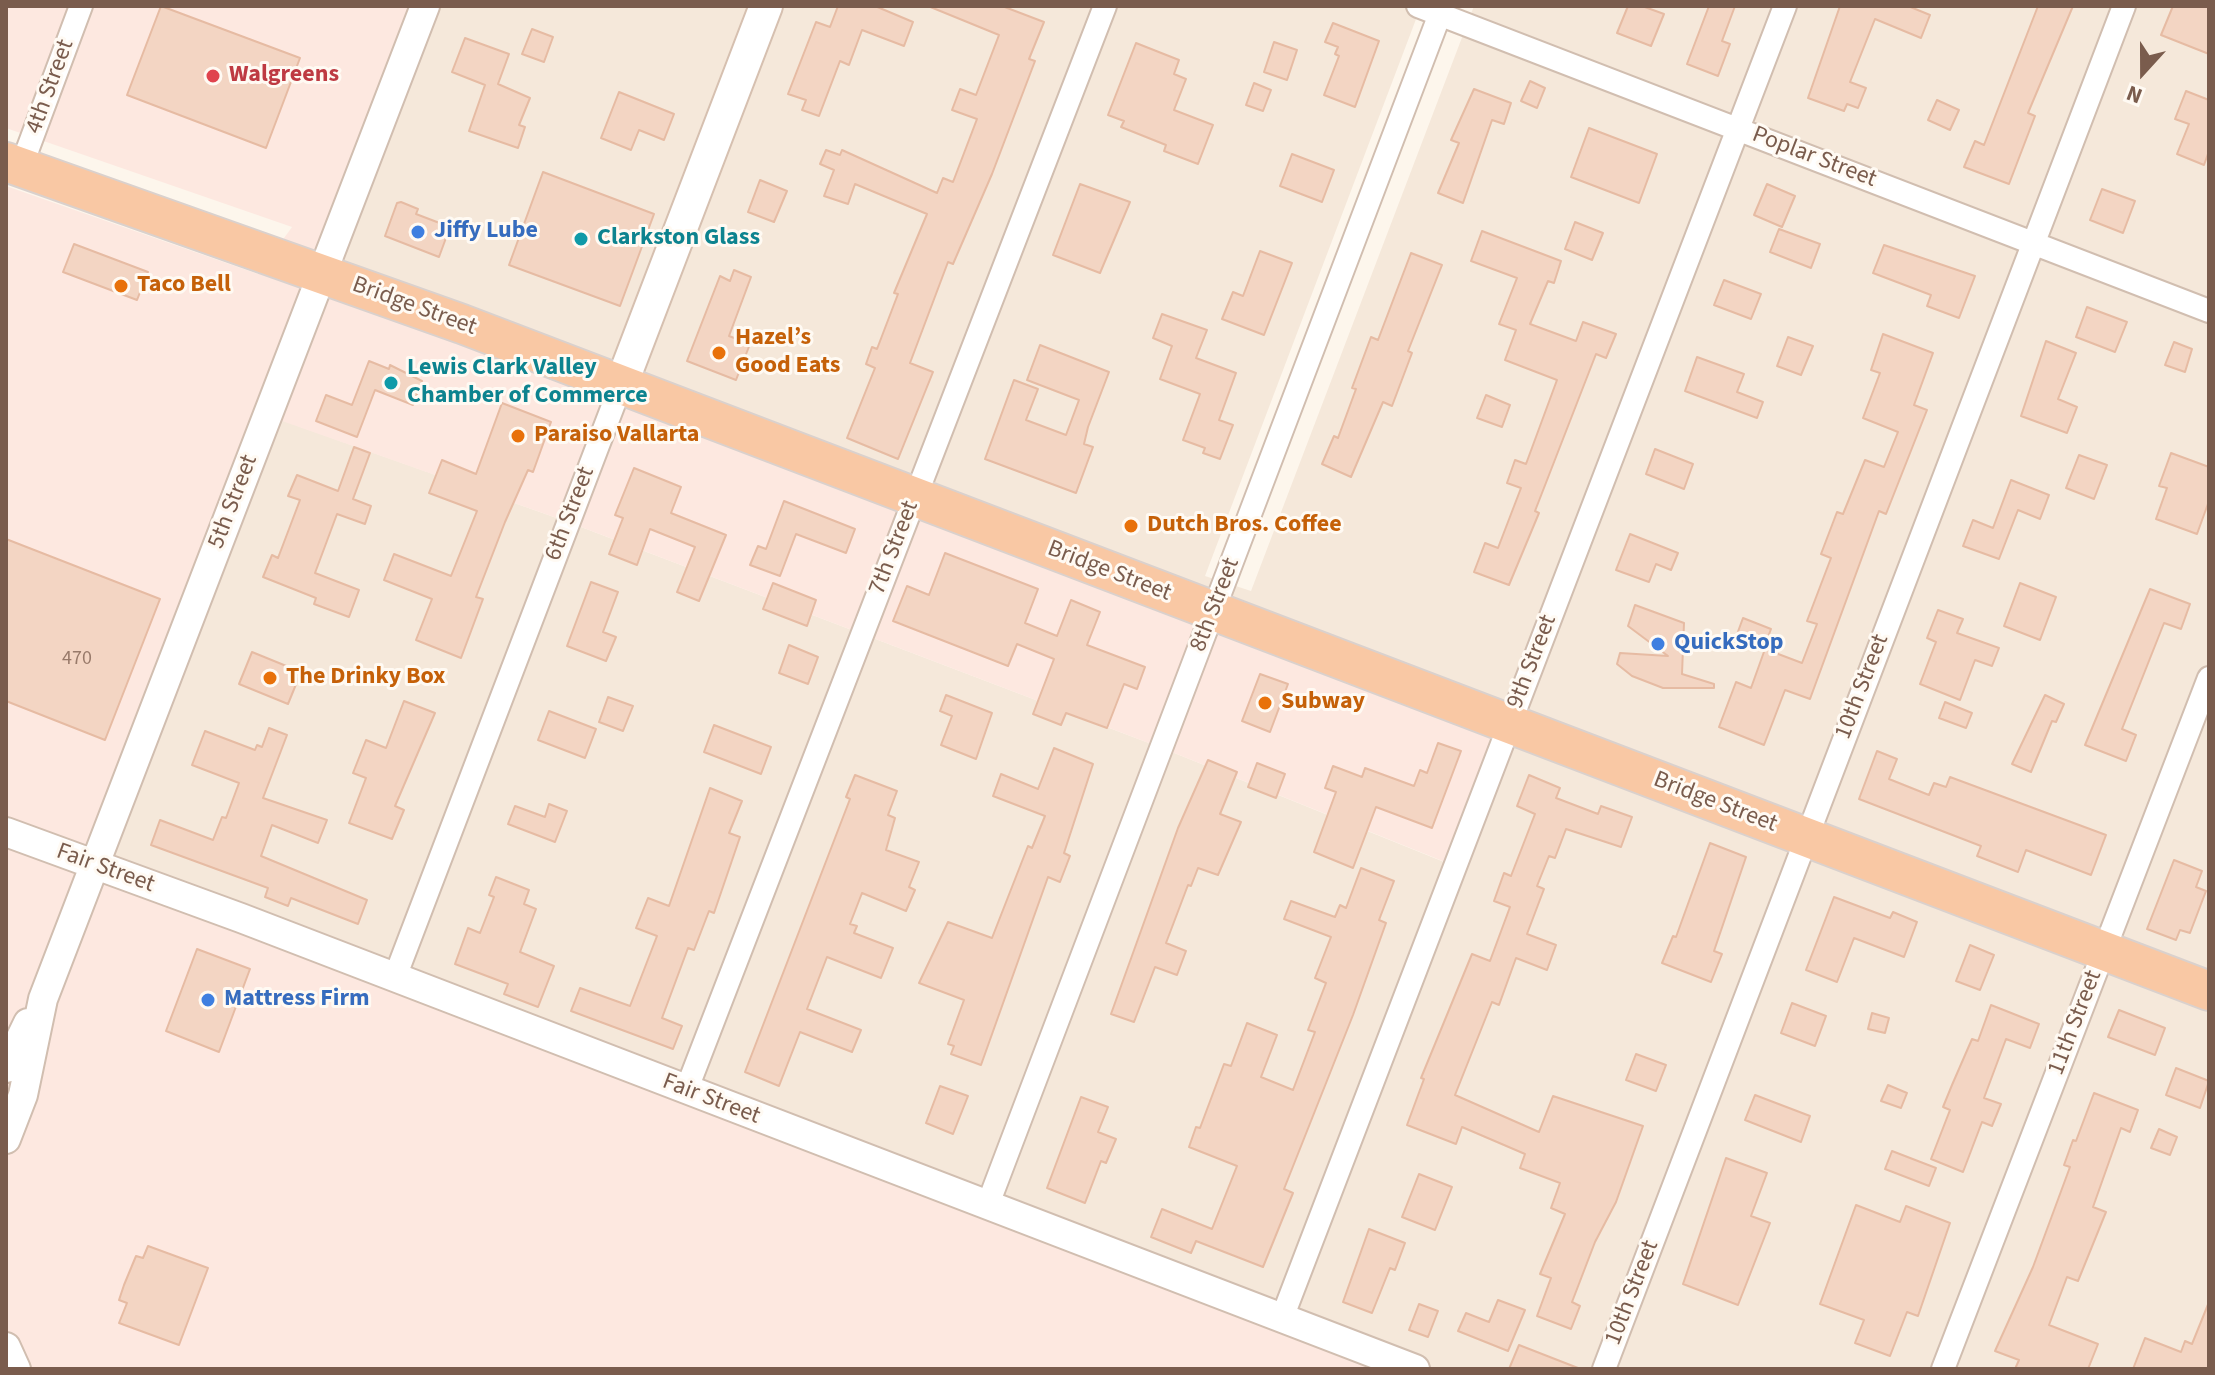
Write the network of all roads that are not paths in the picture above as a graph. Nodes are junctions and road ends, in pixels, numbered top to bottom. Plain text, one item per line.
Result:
1 (81, 6) edge
2 (425, 6) edge
3 (766, 6) edge
4 (1105, 6) edge
5 (1418, 6) edge
6 (1785, 6) edge
7 (2124, 6) edge
8 (1442, 10) edge
9 (1738, 129) junction
10 (14, 164) edge
11 (2034, 241) junction
12 (323, 273) junction
13 (2209, 311) edge
14 (621, 385) junction
15 (914, 499) junction
16 (1214, 611) junction
17 (2209, 678) edge
18 (1509, 724) junction
19 (6, 832) edge
20 (1806, 838) junction
21 (93, 866) junction
22 (2104, 951) junction
23 (395, 977) junction
24 (2209, 991) edge
25 (43, 999) junction
26 (6, 1068) edge
27 (686, 1091) junction
28 (6, 1139) edge
29 (988, 1204) junction
30 (1282, 1318) junction
31 (6, 1347) edge
32 (16, 1369) edge
33 (1415, 1369) edge
34 (1604, 1369) edge
35 (1943, 1369) edge

1 - 10 street, 4th Street
2 - 12 street, 5th Street
3 - 14 main road, 6th Street
4 - 15 street, 7th Street
5 - 8 street, Poplar Street
6 - 9 street, 9th Street
7 - 11 street, 10th Street
8 - 9 street, Poplar Street
8 - 16 street, 8th Street
9 - 11 street, Poplar Street
9 - 18 street, 9th Street
10 - 12 highway, Bridge Street
11 - 13 street, Poplar Street
11 - 20 street, 10th Street
12 - 14 highway, Bridge Street
12 - 21 street, 5th Street
14 - 15 highway, Bridge Street
14 - 23 street, 6th Street
15 - 16 highway, Bridge Street
15 - 27 street, 7th Street
16 - 18 highway, Bridge Street
16 - 29 street, 8th Street
17 - 22 street, 11th Street
18 - 20 highway, Bridge Street
18 - 30 street, 9th Street
19 - 21 street, Fair Street
20 - 22 highway, Bridge Street
20 - 34 street, 10th Street
21 - 23 street, Fair Street
21 - 25 street, 5th Street
22 - 24 highway, Bridge Street
22 - 35 street, 11th Street
23 - 27 street, Fair Street
25 - 26 street, 5th Street
25 - 28 street, 5th Street
27 - 29 street, Fair Street
29 - 30 street, Fair Street
30 - 33 street, Fair Street
31 - 32 street

